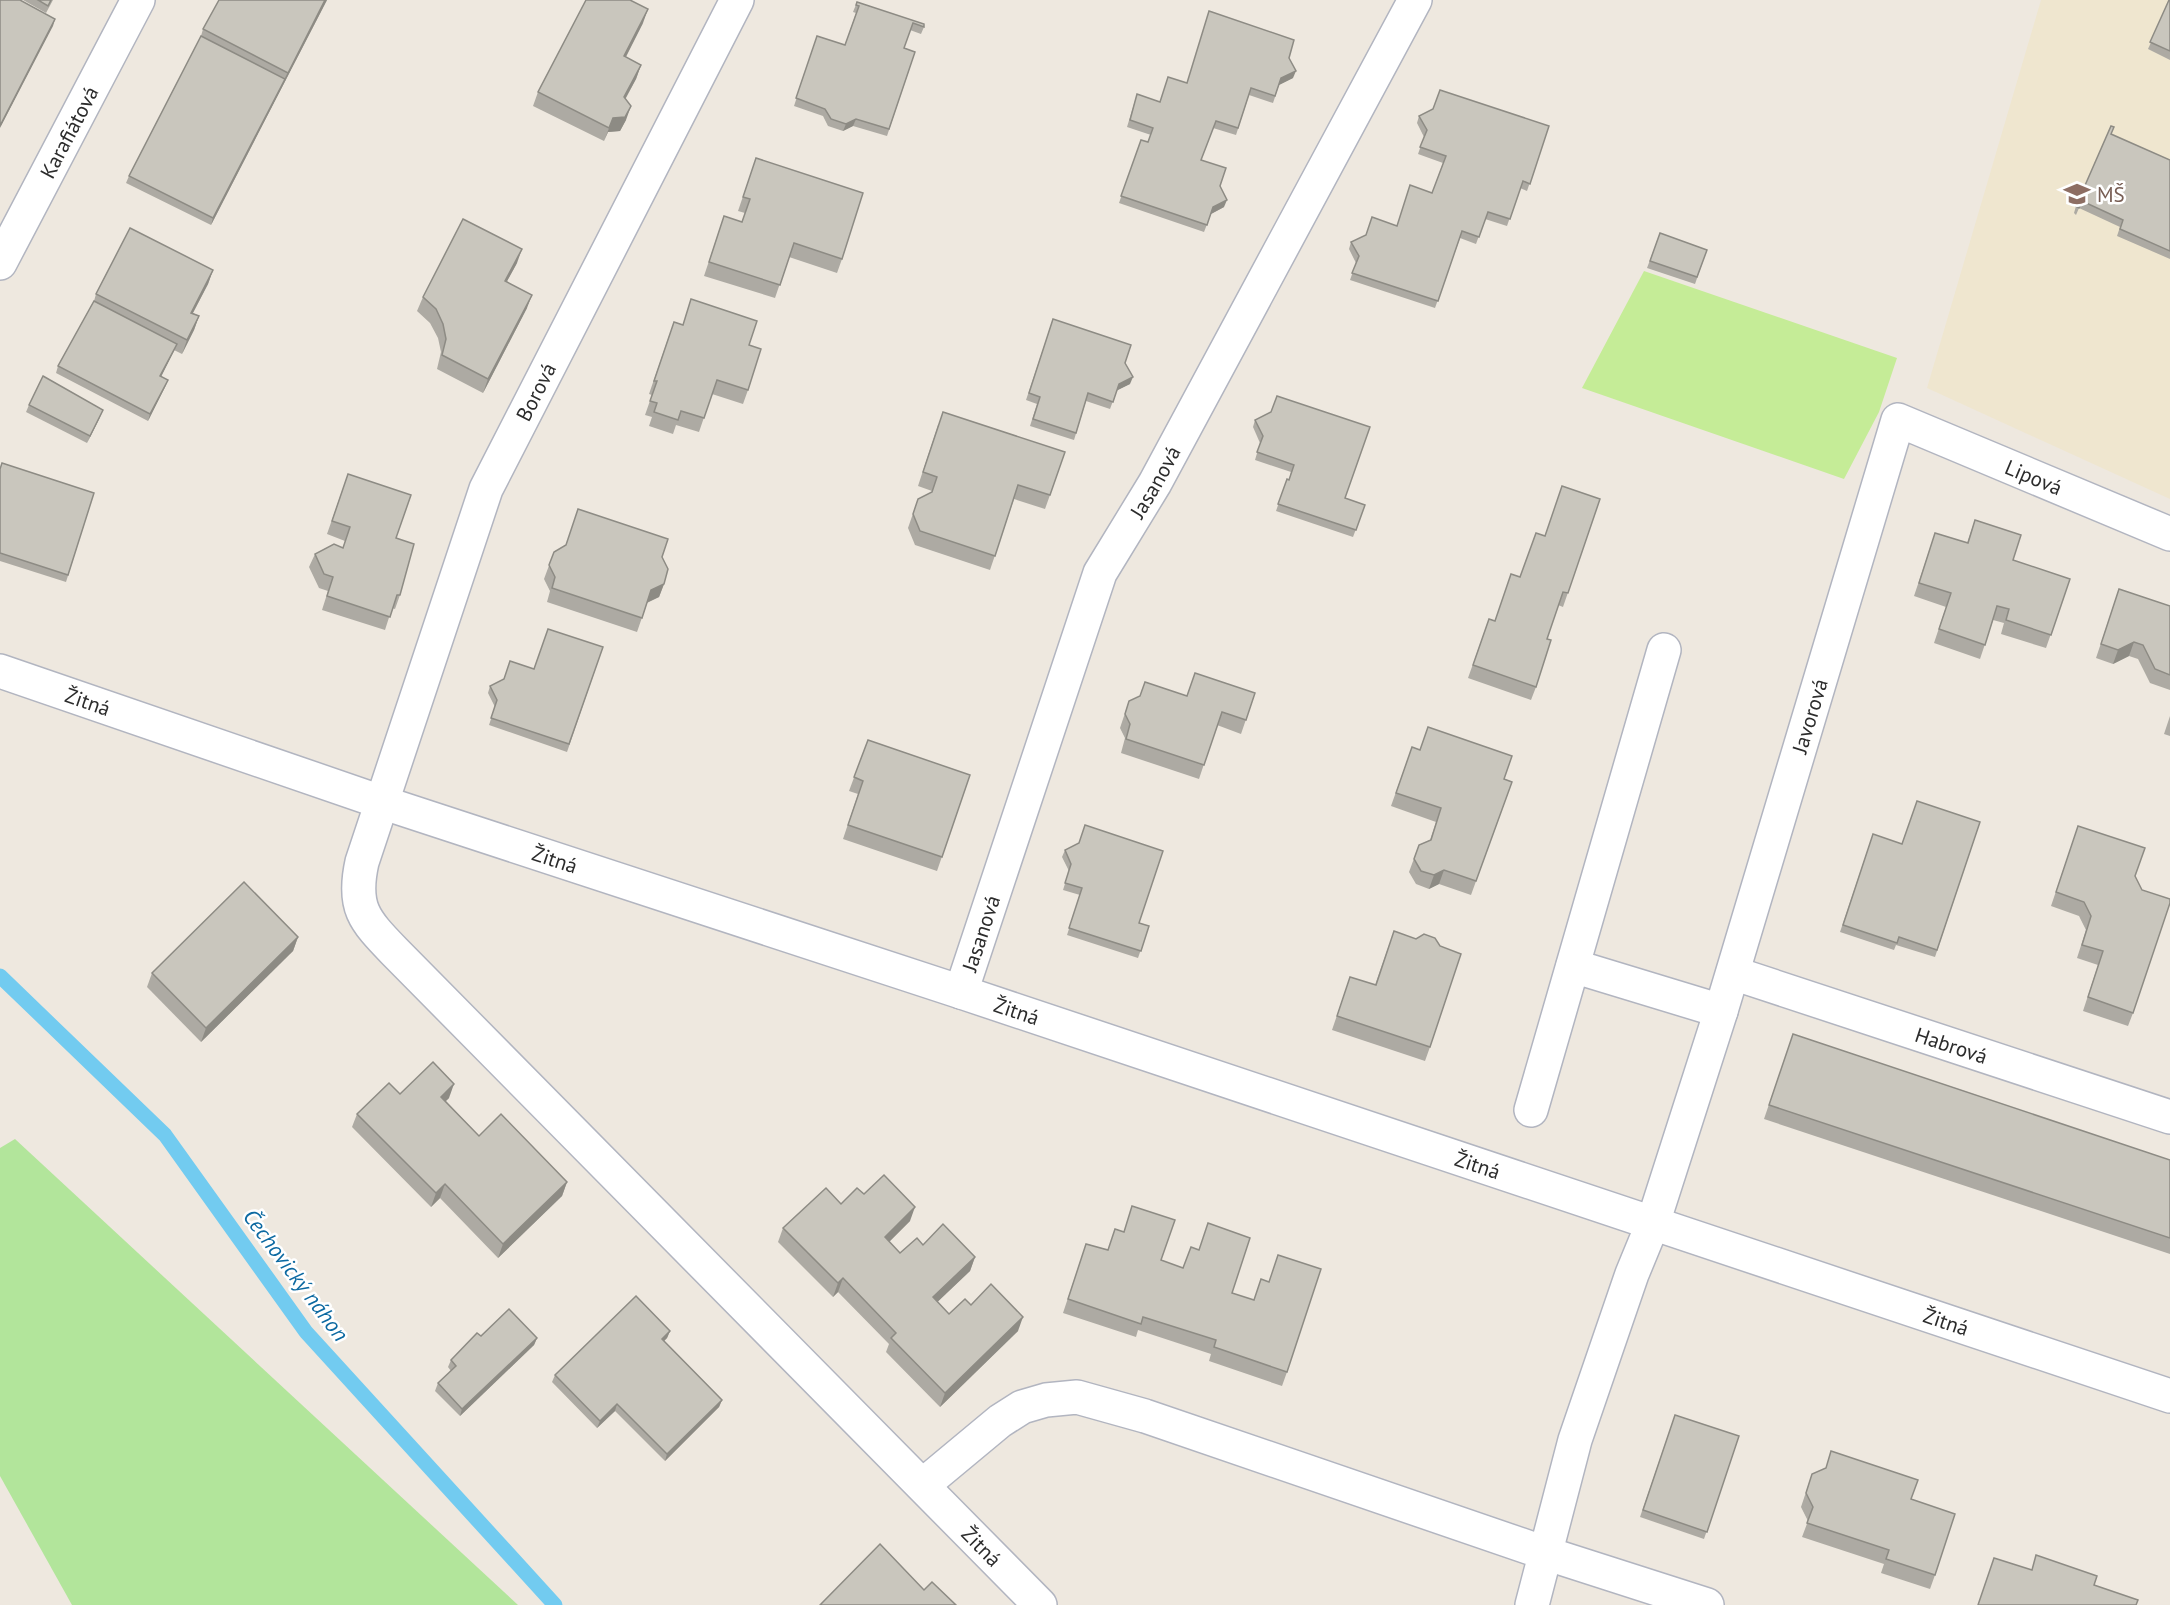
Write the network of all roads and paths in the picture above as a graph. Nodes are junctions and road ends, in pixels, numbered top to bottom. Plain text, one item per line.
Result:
1 (138, 0) edge
2 (736, 0) edge
3 (1415, 0) edge
4 (0, 263) edge
5 (1898, 420) joint
6 (2170, 534) edge
7 (1664, 650) dead end
8 (0, 671) edge
9 (381, 802) junction
10 (1573, 966) junction
11 (1732, 973) junction
12 (961, 992) junction
13 (1721, 1011) junction
14 (1531, 1110) dead end
15 (2170, 1117) edge
16 (1653, 1223) junction
17 (2170, 1396) edge
18 (923, 1485) junction
19 (1545, 1553) junction
20 (1040, 1605) edge
21 (1532, 1605) edge
22 (1707, 1605) edge

1 - 4 street, Karafiátová
2 - 9 street, Borová
3 - 12 street, Jasanová
5 - 6 street, Lipová
5 - 11 street, Javorová
7 - 10 street
8 - 9 street, Žitná
9 - 12 street, Žitná
9 - 18 street, Žitná
10 - 13 street
10 - 14 street
11 - 13 street, Javorová
11 - 15 street, Habrová
12 - 16 street, Žitná
13 - 16 street, Javorová
16 - 17 street, Žitná
16 - 19 street
18 - 19 street
18 - 20 street, Žitná
19 - 21 street
19 - 22 street

